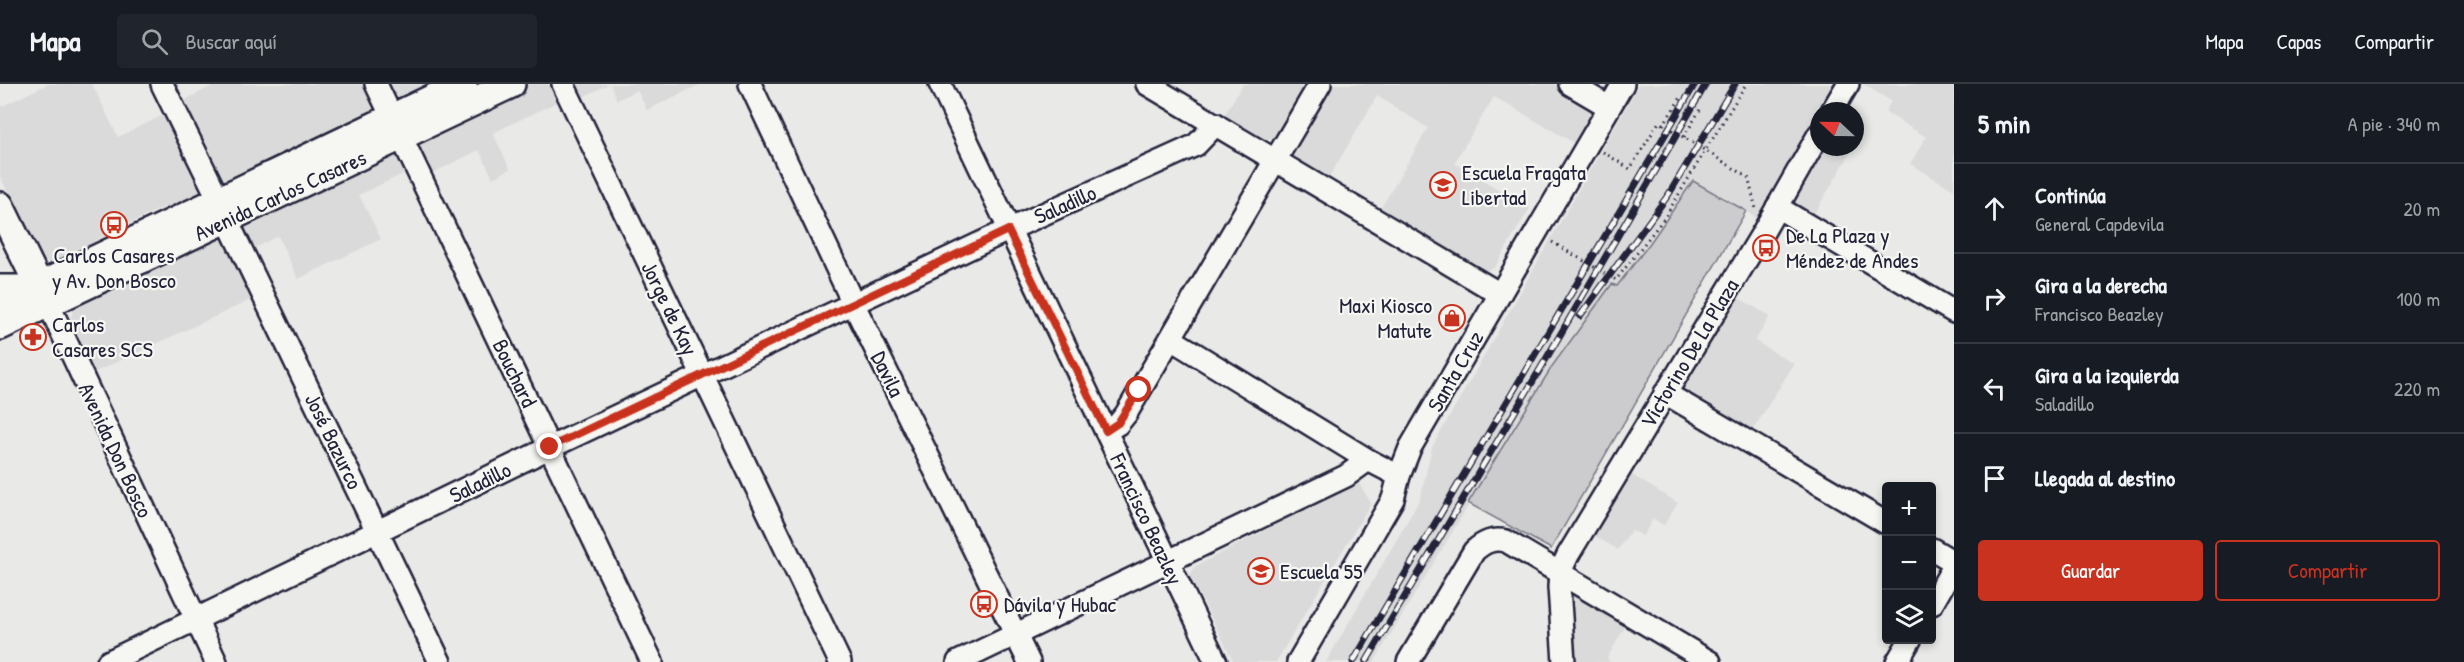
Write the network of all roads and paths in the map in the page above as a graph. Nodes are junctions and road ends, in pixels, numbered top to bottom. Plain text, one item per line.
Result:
1 (162, 84) edge
2 (376, 84) edge
3 (463, 84) edge
4 (511, 84) edge
5 (563, 84) edge
6 (750, 84) edge
7 (940, 84) edge
8 (1147, 84) edge
9 (1320, 84) edge
10 (1570, 84) edge
11 (1623, 84) edge
12 (1746, 84) edge
13 (1848, 84) edge
14 (1682, 96) dead end
15 (1837, 102) edge
16 (1609, 107) junction
17 (1701, 108) dead end
18 (1216, 124) junction
19 (1663, 125) junction
20 (396, 128) junction
21 (1684, 137) junction
22 (1588, 144) junction
23 (1810, 150) edge
24 (1706, 151) junction
25 (1275, 159) junction
26 (0, 206) edge
27 (1777, 207) junction
28 (223, 210) junction
29 (1008, 230) junction
30 (1537, 233) junction
31 (1762, 234) junction
32 (0, 286) edge
33 (1500, 294) junction
34 (43, 295) junction
35 (0, 305) edge
36 (854, 305) junction
37 (1954, 312) edge
38 (0, 326) edge
39 (1171, 339) junction
40 (703, 376) junction
41 (1665, 393) junction
42 (1106, 431) junction
43 (550, 447) junction
44 (1368, 460) junction
45 (1399, 476) junction
46 (1882, 520) edge
47 (378, 532) junction
48 (1936, 552) edge
49 (1167, 562) junction
50 (1954, 564) edge
51 (1560, 572) junction
52 (1936, 597) edge
53 (196, 621) junction
54 (1015, 634) junction
55 (1907, 644) edge
56 (108, 662) edge
57 (216, 662) edge
58 (440, 662) edge
59 (652, 662) edge
60 (840, 662) edge
61 (958, 662) edge
62 (1029, 662) edge
63 (1216, 662) edge
64 (1298, 662) edge
65 (1408, 662) edge
66 (1564, 662) edge
67 (1710, 662) edge
68 (1897, 662) edge

1 - 28 street, José Bazurco
2 - 20 street, Bouchard
3 - 20 main road, Avenida Carlos Casares
4 - 20 main road, Avenida Carlos Casares
5 - 40 street, Jorge de Kay
6 - 36 street, Davila
7 - 29 street, Francisco Beazley
8 - 18 street
9 - 25 street
10 - 16 street
11 - 16 street, Santa Cruz
12 - 24 path
13 - 15 street
14 - 19 path
16 - 22 street, Santa Cruz
17 - 21 path
18 - 25 street
18 - 29 street, Saladillo
19 - 21 path
19 - 22 path
20 - 28 main road, Avenida Carlos Casares
20 - 43 street, Bouchard
21 - 24 path
22 - 30 street, Santa Cruz
23 - 27 street, Victorino De La Plaza
24 - 30 path
24 - 31 path
25 - 33 street
25 - 39 street
26 - 34 main road, Avenida Don Bosco
27 - 31 street, Victorino De La Plaza
27 - 37 street
28 - 34 main road, Avenida Carlos Casares
28 - 47 street, José Bazurco
29 - 36 street, Saladillo
29 - 42 street, Francisco Beazley
30 - 33 street, Santa Cruz
31 - 41 street, Victorino De La Plaza
32 - 34 street
33 - 45 street, Santa Cruz
34 - 35 main road
34 - 38 main road
34 - 53 street, Avenida Don Bosco
36 - 40 street, Saladillo
36 - 54 street, Davila
39 - 42 street
39 - 44 street
40 - 43 street, Saladillo
40 - 60 street, Jorge de Kay
41 - 46 street
41 - 51 street, Victorino De La Plaza
42 - 49 street, Francisco Beazley
43 - 47 street, Saladillo
43 - 59 street, Bouchard
44 - 45 street
44 - 49 street
45 - 64 street, Santa Cruz
47 - 53 street, Saladillo
47 - 58 street, José Bazurco
48 - 50 street
49 - 54 street
49 - 63 street, Francisco Beazley
50 - 52 street
51 - 65 street
51 - 66 street
51 - 67 street
53 - 56 street, Saladillo
53 - 57 street, Avenida Don Bosco
54 - 61 street
54 - 62 street, Davila
55 - 68 street

